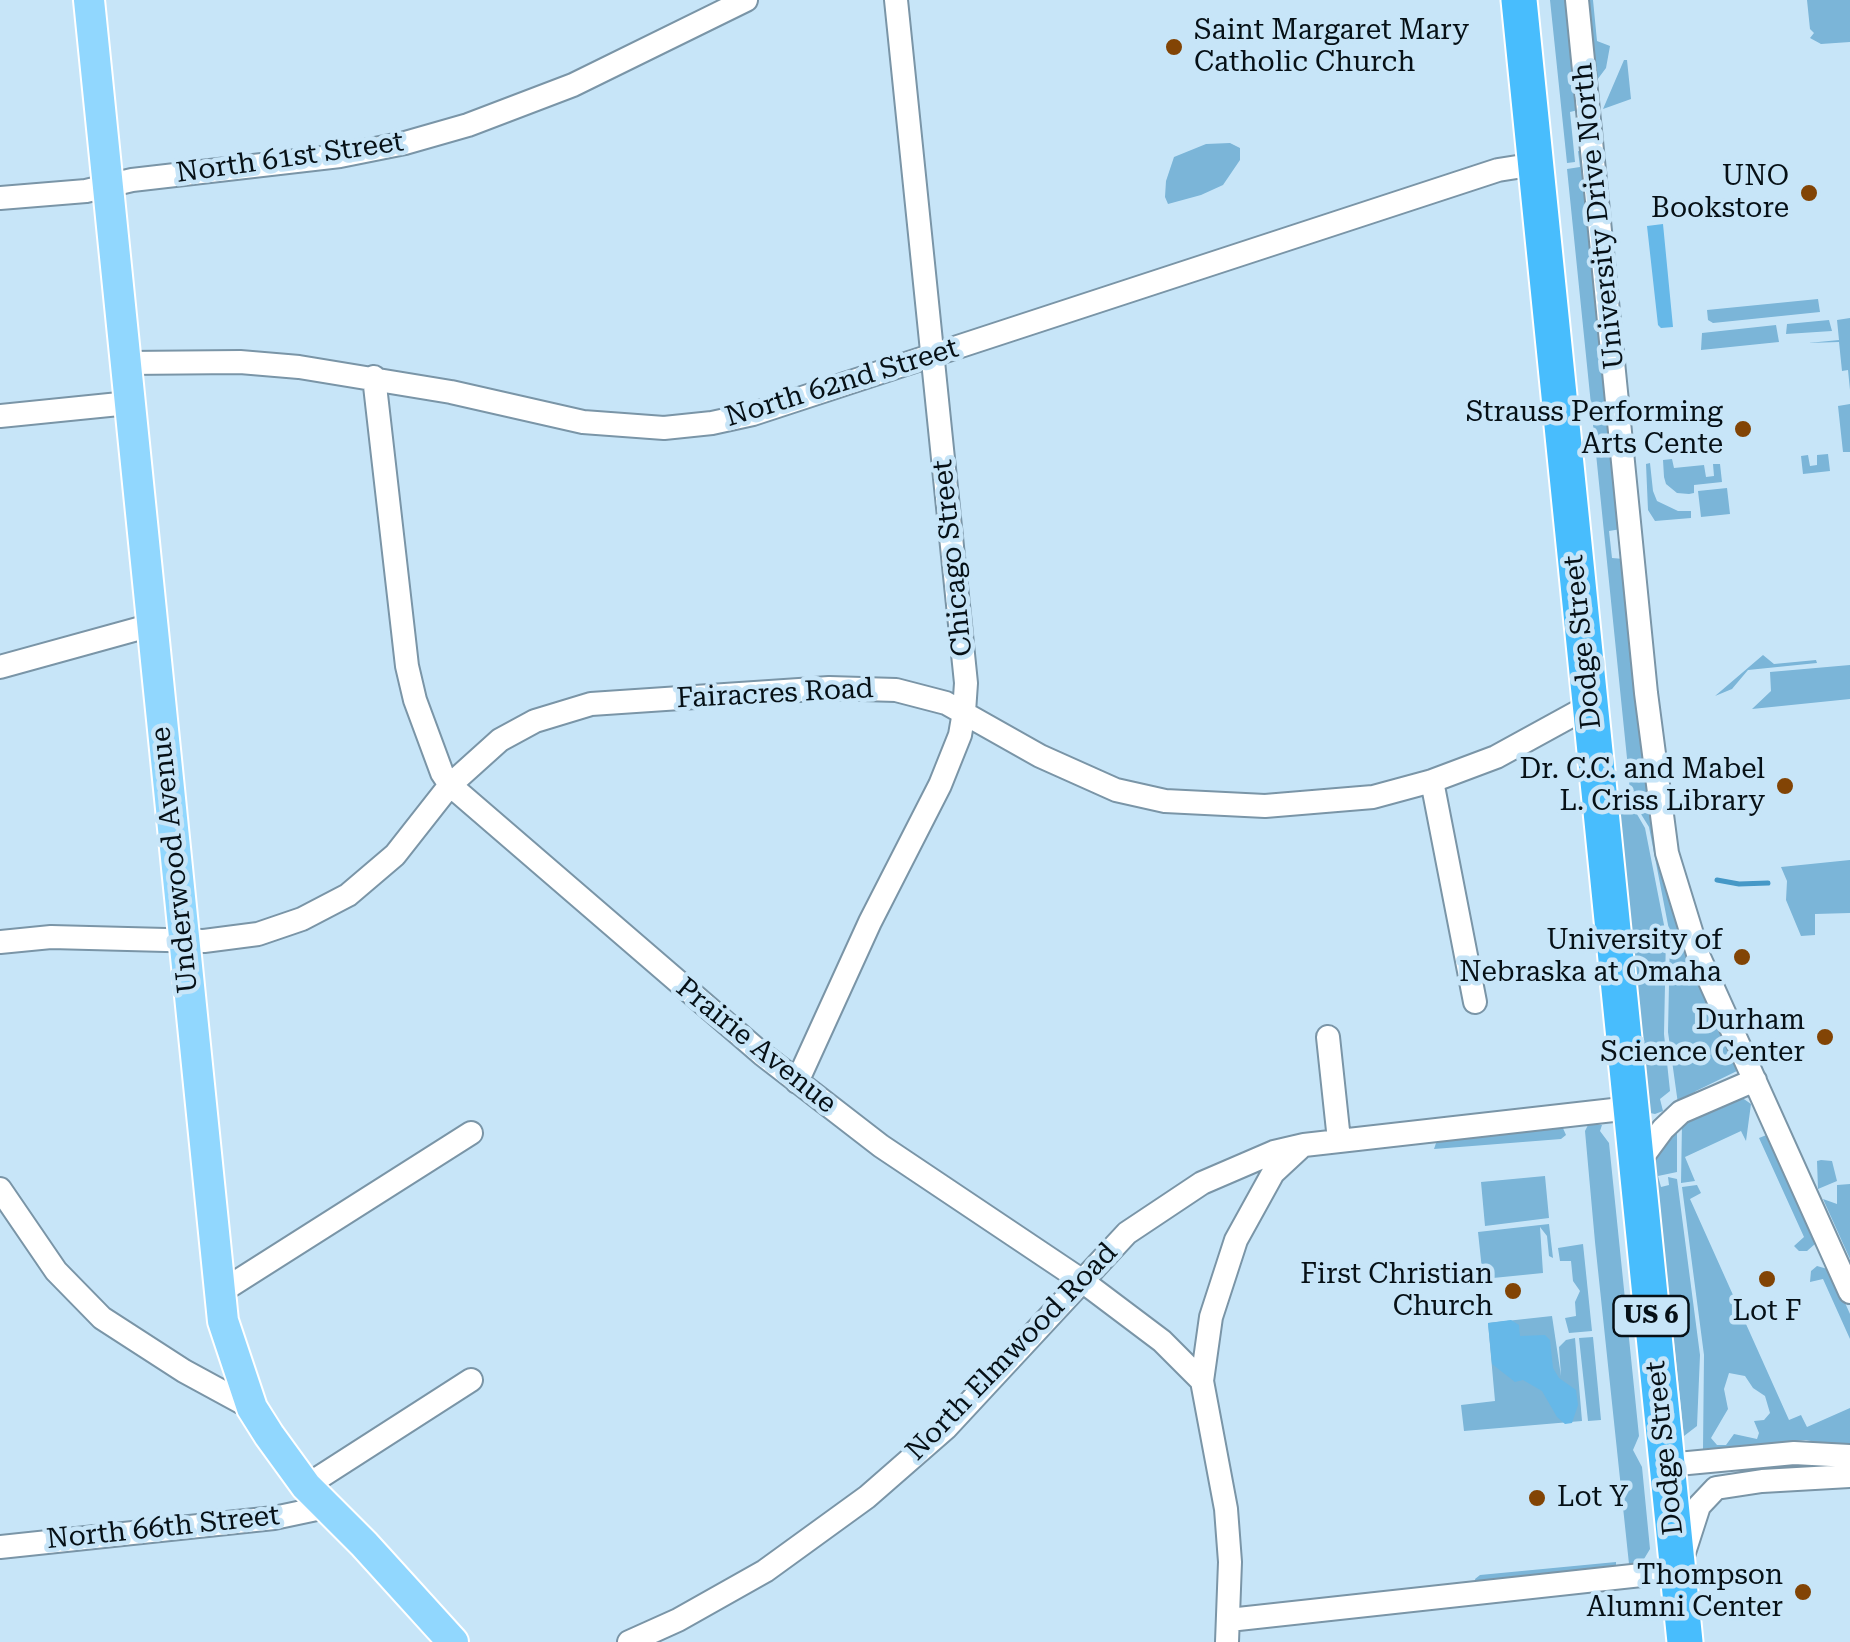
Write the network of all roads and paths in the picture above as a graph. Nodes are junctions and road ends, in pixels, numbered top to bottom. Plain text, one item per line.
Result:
1 (89, 0) edge
2 (746, 0) edge
3 (896, 0) edge
4 (1519, 0) edge
5 (1577, 0) edge
6 (1536, 164) junction
7 (106, 186) junction
8 (0, 198) edge
9 (933, 355) junction
10 (126, 363) junction
11 (374, 377) junction
12 (129, 403) junction
13 (0, 416) edge
14 (152, 625) junction
15 (0, 667) edge
16 (1589, 706) junction
17 (964, 712) junction
18 (1432, 782) junction
19 (450, 784) junction
20 (0, 942) edge
21 (184, 942) junction
22 (1475, 1002) dead end
23 (1328, 1037) dead end
24 (1755, 1080) junction
25 (798, 1082) junction
26 (1631, 1108) junction
27 (471, 1132) dead end
28 (1339, 1140) junction
29 (1304, 1145) junction
30 (1635, 1167) junction
31 (0, 1189) edge
32 (1081, 1280) junction
33 (1850, 1292) edge
34 (219, 1293) junction
35 (471, 1380) dead end
36 (1202, 1382) junction
37 (252, 1408) junction
38 (1850, 1456) edge
39 (1666, 1465) junction
40 (1850, 1476) edge
41 (316, 1496) junction
42 (0, 1546) edge
43 (1678, 1572) junction
44 (1228, 1631) edge
45 (452, 1642) edge
46 (629, 1642) edge
47 (1686, 1642) edge

1 - 7 main road, Underwood Avenue
2 - 7 street, North 61st Street
3 - 9 street, Chicago Street
4 - 6 highway, Dodge Street / US 6
5 - 24 street, University Drive North
6 - 9 street, North 62nd Street
6 - 16 highway, Dodge Street / US 6
7 - 8 street, North 61st Street
7 - 10 main road, Underwood Avenue
9 - 11 street, North 62nd Street
9 - 17 street, Chicago Street
10 - 11 street, North 62nd Street
10 - 12 main road, Underwood Avenue
11 - 19 street
12 - 13 street
12 - 14 main road, Underwood Avenue
14 - 15 street
14 - 21 main road, Underwood Avenue
16 - 18 street, Fairacres Road
16 - 26 highway, Dodge Street / US 6
17 - 18 street, Fairacres Road
17 - 19 street, Fairacres Road
17 - 25 street, Chicago Street
18 - 22 street
19 - 21 street, Fairacres Road
19 - 25 street, Prairie Avenue
20 - 21 street, Fairacres Road
21 - 34 main road, Underwood Avenue
23 - 28 street
24 - 30 street
24 - 33 street, University Drive North
25 - 32 street, Prairie Avenue
26 - 28 street, North Elmwood Road
26 - 30 highway, Dodge Street / US 6
27 - 34 street
28 - 29 street, North Elmwood Road
29 - 32 street, North Elmwood Road
29 - 36 street
30 - 39 highway, Dodge Street / US 6
31 - 37 street
32 - 36 street, Prairie Avenue
32 - 46 street, North Elmwood Road
34 - 37 main road, Underwood Avenue
35 - 41 street
36 - 44 street
37 - 41 main road, Underwood Avenue
38 - 39 street
39 - 43 highway, Dodge Street / US 6
40 - 43 street
41 - 42 street, North 66th Street
41 - 45 main road, Underwood Avenue
43 - 44 street
43 - 47 highway, Dodge Street / US 6

